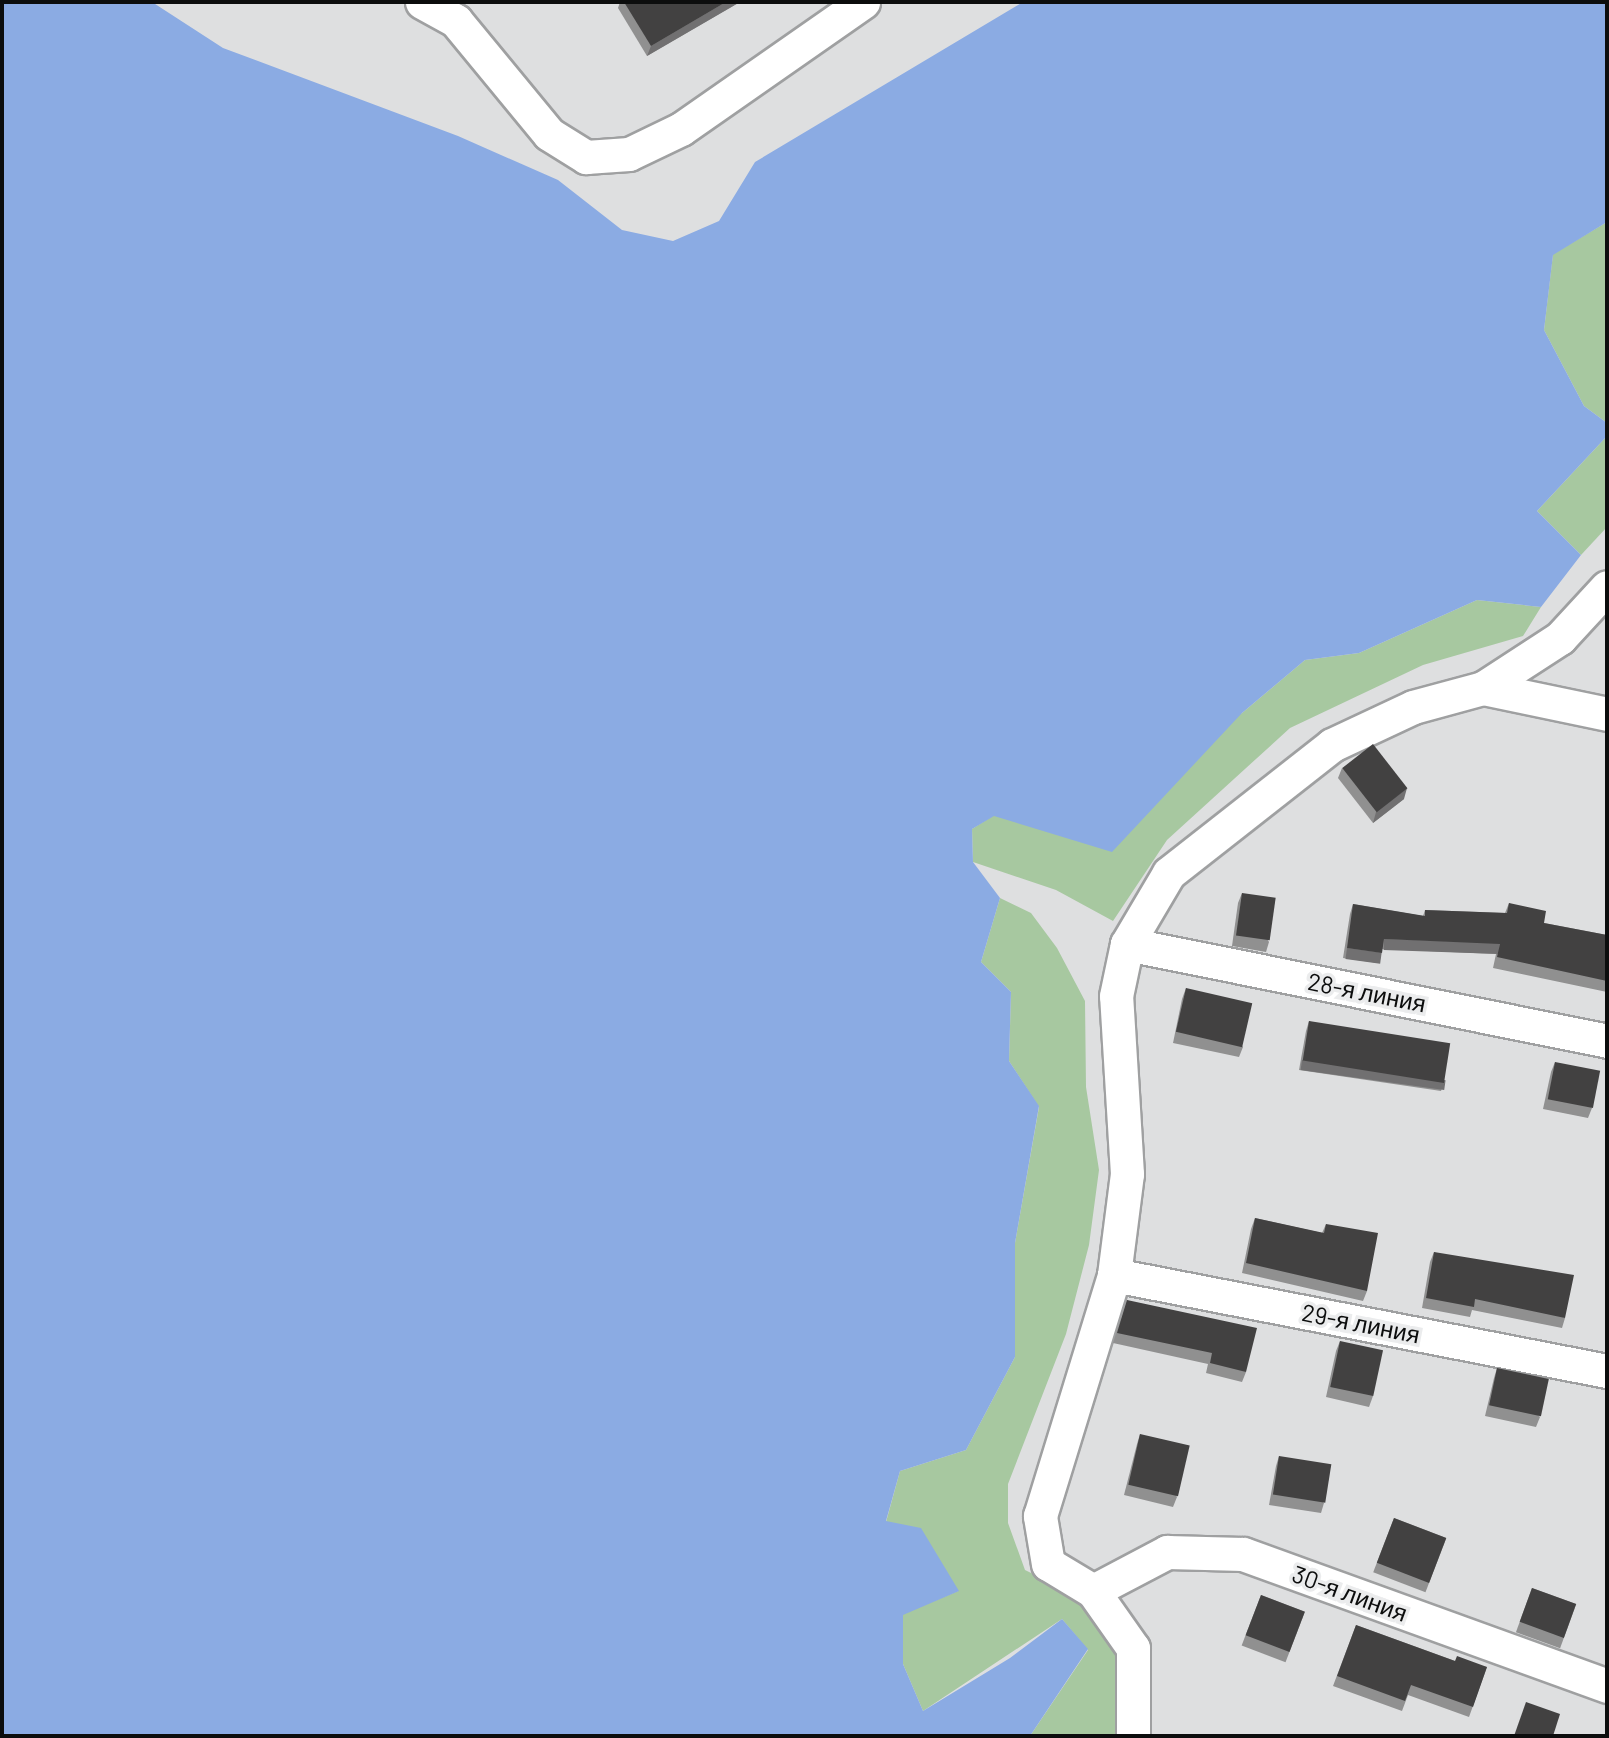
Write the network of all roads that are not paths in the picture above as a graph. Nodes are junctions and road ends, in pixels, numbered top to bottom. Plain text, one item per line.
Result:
1 (422, 2) edge
2 (863, 2) edge
3 (465, 11) edge
4 (1607, 587) edge
5 (1483, 688) junction
6 (1607, 714) edge
7 (1127, 944) junction
8 (1607, 1041) edge
9 (1114, 1275) junction
10 (1607, 1371) edge
11 (1093, 1591) junction
12 (1607, 1686) edge
13 (1133, 1736) edge

1 - 3 street
2 - 3 street
4 - 5 street
5 - 6 street
5 - 7 street
7 - 8 street, 28-я линия
7 - 9 street
9 - 10 street, 29-я линия
9 - 11 street
11 - 12 street, 30-я линия
11 - 13 street

